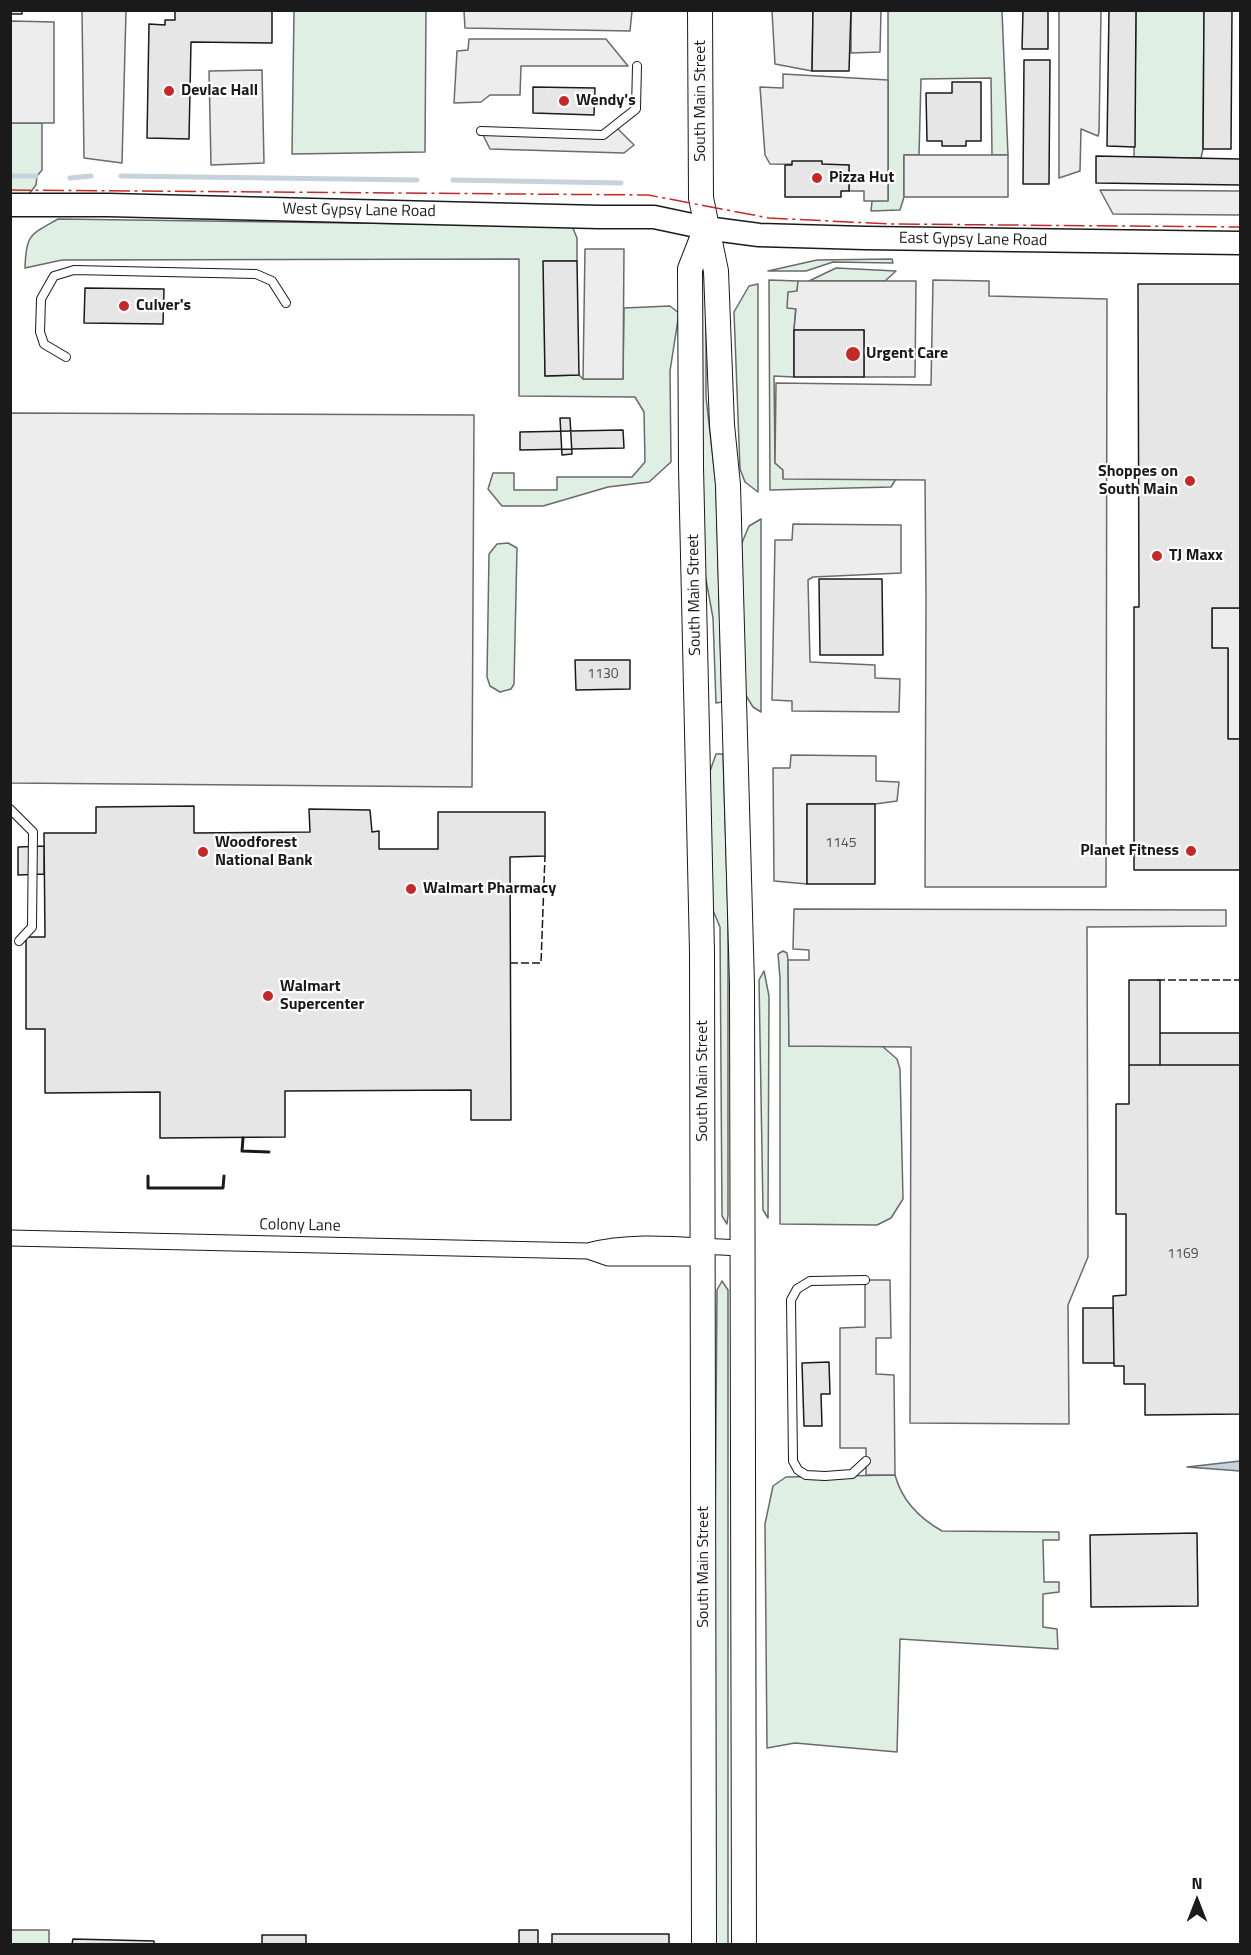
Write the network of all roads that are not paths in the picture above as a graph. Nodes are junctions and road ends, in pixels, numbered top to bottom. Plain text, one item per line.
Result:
1 (700, 10) edge
2 (637, 66) dead end
3 (481, 131) dead end
4 (10, 205) edge
5 (706, 228) junction
6 (1240, 243) edge
7 (286, 303) dead end
8 (66, 357) dead end
9 (10, 809) edge
10 (19, 940) dead end
11 (10, 1238) edge
12 (742, 1248) junction
13 (703, 1253) junction
14 (865, 1280) dead end
15 (866, 1461) dead end
16 (744, 1940) edge
17 (704, 1941) edge

1 - 5 main road, South Main Street
2 - 3 lane
4 - 5 main road, West Gypsy Lane Road
5 - 6 main road, East Gypsy Lane Road
5 - 12 main road, South Main Street
5 - 13 main road, South Main Street
7 - 8 lane
9 - 10 lane
11 - 13 street, Colony Lane
12 - 13 street, Colony Lane
12 - 16 main road, South Main Street
13 - 17 main road, South Main Street
14 - 15 lane

